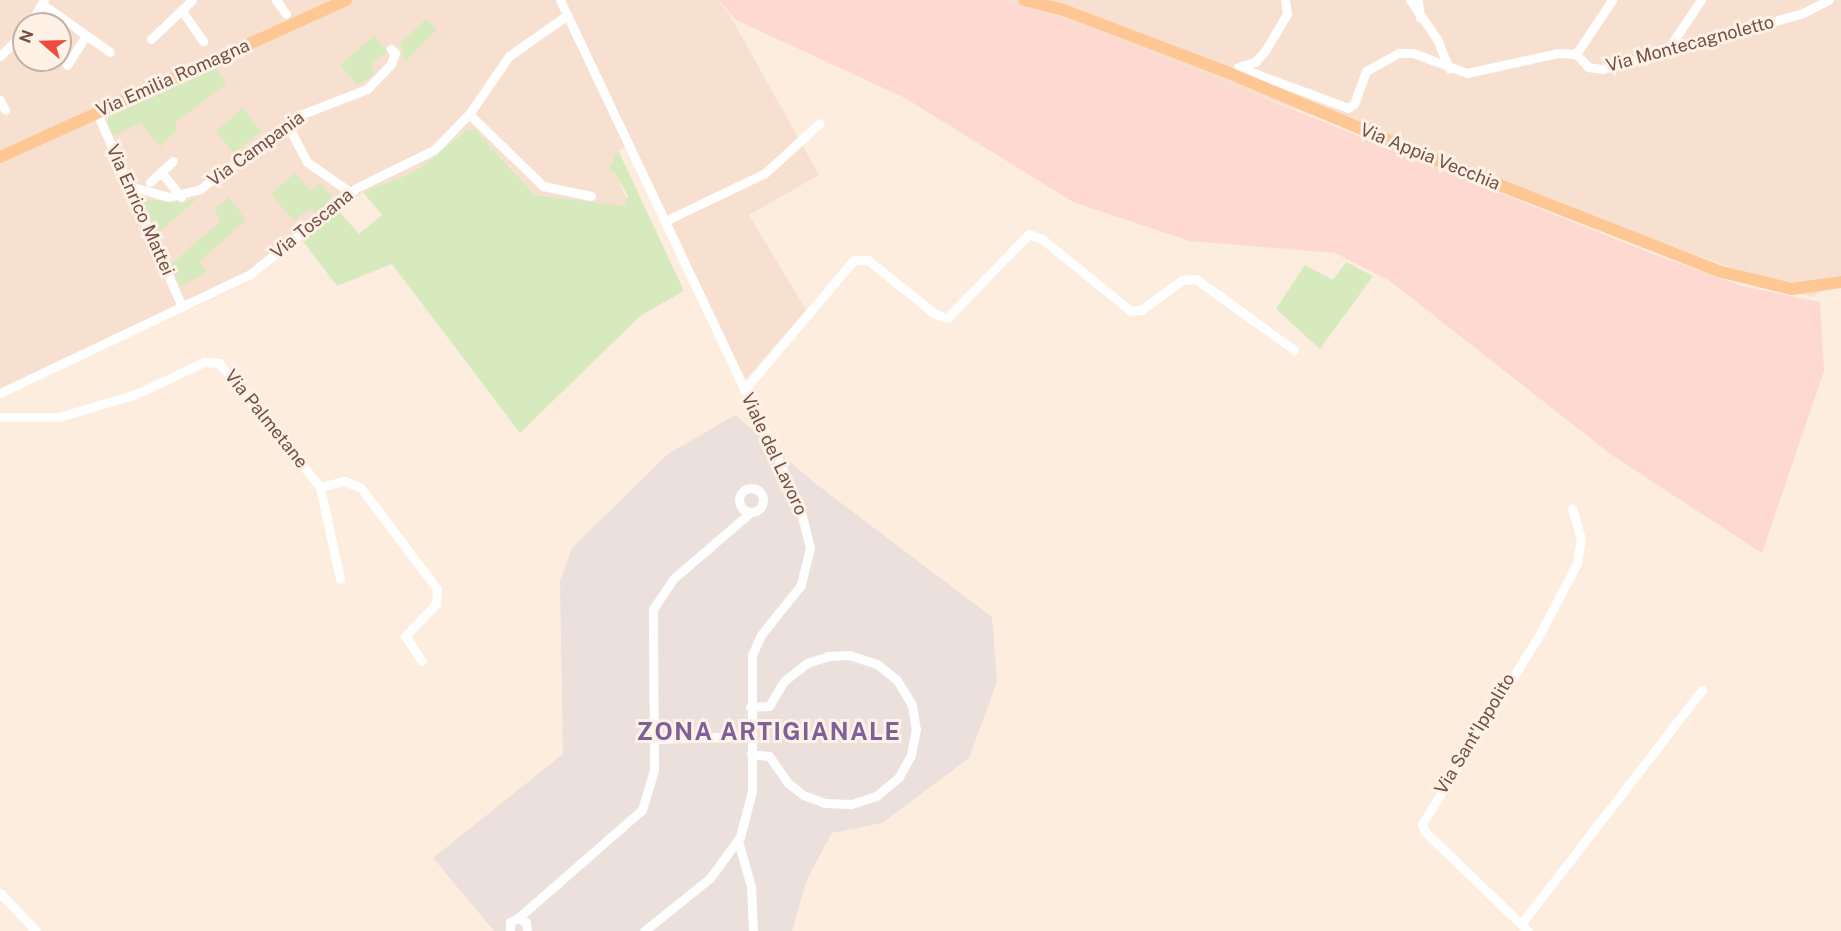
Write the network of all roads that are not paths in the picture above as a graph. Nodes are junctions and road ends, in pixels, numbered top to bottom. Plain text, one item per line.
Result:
1 (192, 0) edge
2 (276, 0) edge
3 (346, 0) edge
4 (560, 0) edge
5 (1024, 0) edge
6 (1286, 0) edge
7 (1410, 0) edge
8 (1418, 0) edge
9 (1612, 0) edge
10 (1701, 0) edge
11 (1829, 0) edge
12 (43, 2) edge
13 (182, 11) junction
14 (286, 14) dead end
15 (566, 16) junction
16 (1420, 19) junction
17 (86, 36) junction
18 (152, 39) dead end
19 (203, 41) dead end
20 (12, 44) edge
21 (391, 49) dead end
22 (110, 52) dead end
23 (1666, 52) junction
24 (1576, 54) junction
25 (0, 56) edge
26 (72, 57) edge
27 (1238, 67) junction
28 (1449, 69) junction
29 (1222, 70) junction
30 (0, 100) edge
31 (5, 110) dead end
32 (97, 113) junction
33 (469, 114) junction
34 (820, 123) dead end
35 (287, 124) junction
36 (0, 157) edge
37 (173, 161) dead end
38 (161, 172) junction
39 (150, 182) dead end
40 (129, 186) junction
41 (350, 192) junction
42 (591, 196) dead end
43 (181, 197) junction
44 (665, 221) junction
45 (1841, 282) edge
46 (182, 307) junction
47 (1294, 350) dead end
48 (744, 390) junction
49 (0, 393) edge
50 (0, 417) edge
51 (320, 488) junction
52 (1572, 508) dead end
53 (751, 512) dead end
54 (340, 579) dead end
55 (422, 661) dead end
56 (1702, 690) dead end
57 (750, 707) junction
58 (751, 736) junction
59 (655, 739) junction
60 (751, 754) junction
61 (738, 841) junction
62 (0, 893) edge
63 (518, 918) junction
64 (1525, 928) edge
65 (36, 931) edge
66 (510, 931) edge
67 (526, 931) edge
68 (644, 931) edge
69 (753, 931) edge

1 - 13 street
2 - 14 street
3 - 32 main road, Via Emilia Romagna
4 - 15 street, Viale del Lavoro
5 - 29 main road, Via Appia Vecchia
6 - 27 street
7 - 16 street
8 - 16 street
9 - 24 street
10 - 23 street
11 - 23 street, Via Montecagnoletto
12 - 17 street
13 - 18 street
13 - 19 street
15 - 33 street, Via Toscana
15 - 44 street, Viale del Lavoro
16 - 28 street
17 - 22 street
17 - 26 street
20 - 25 street
21 - 35 street, Via Campania
23 - 24 street, Via Montecagnoletto
24 - 28 street
27 - 28 street
27 - 29 street
29 - 45 main road, Via Appia Vecchia
30 - 31 street
32 - 36 main road, Via Emilia Romagna
32 - 40 street, Via Enrico Mattei
33 - 41 street, Via Toscana
33 - 42 street
34 - 44 street
35 - 41 street
35 - 43 street, Via Campania
37 - 38 street
38 - 39 street
38 - 43 street
40 - 43 street
40 - 46 street, Via Enrico Mattei
41 - 46 street, Via Toscana
44 - 48 street, Viale del Lavoro
46 - 49 street, Via Toscana
47 - 48 street
48 - 57 street, Viale del Lavoro
50 - 51 street, Via Palmetane
51 - 54 street, Via Palmetane
51 - 55 street
52 - 64 street, Via Sant'Ippolito
53 - 59 street
56 - 64 street
57 - 58 street, Viale del Lavoro
57 - 60 street
58 - 59 street
58 - 60 street, Viale del Lavoro
59 - 63 street
60 - 61 street, Viale del Lavoro
61 - 68 street, Viale del Lavoro
61 - 69 street
62 - 65 street
63 - 66 street
63 - 67 street

